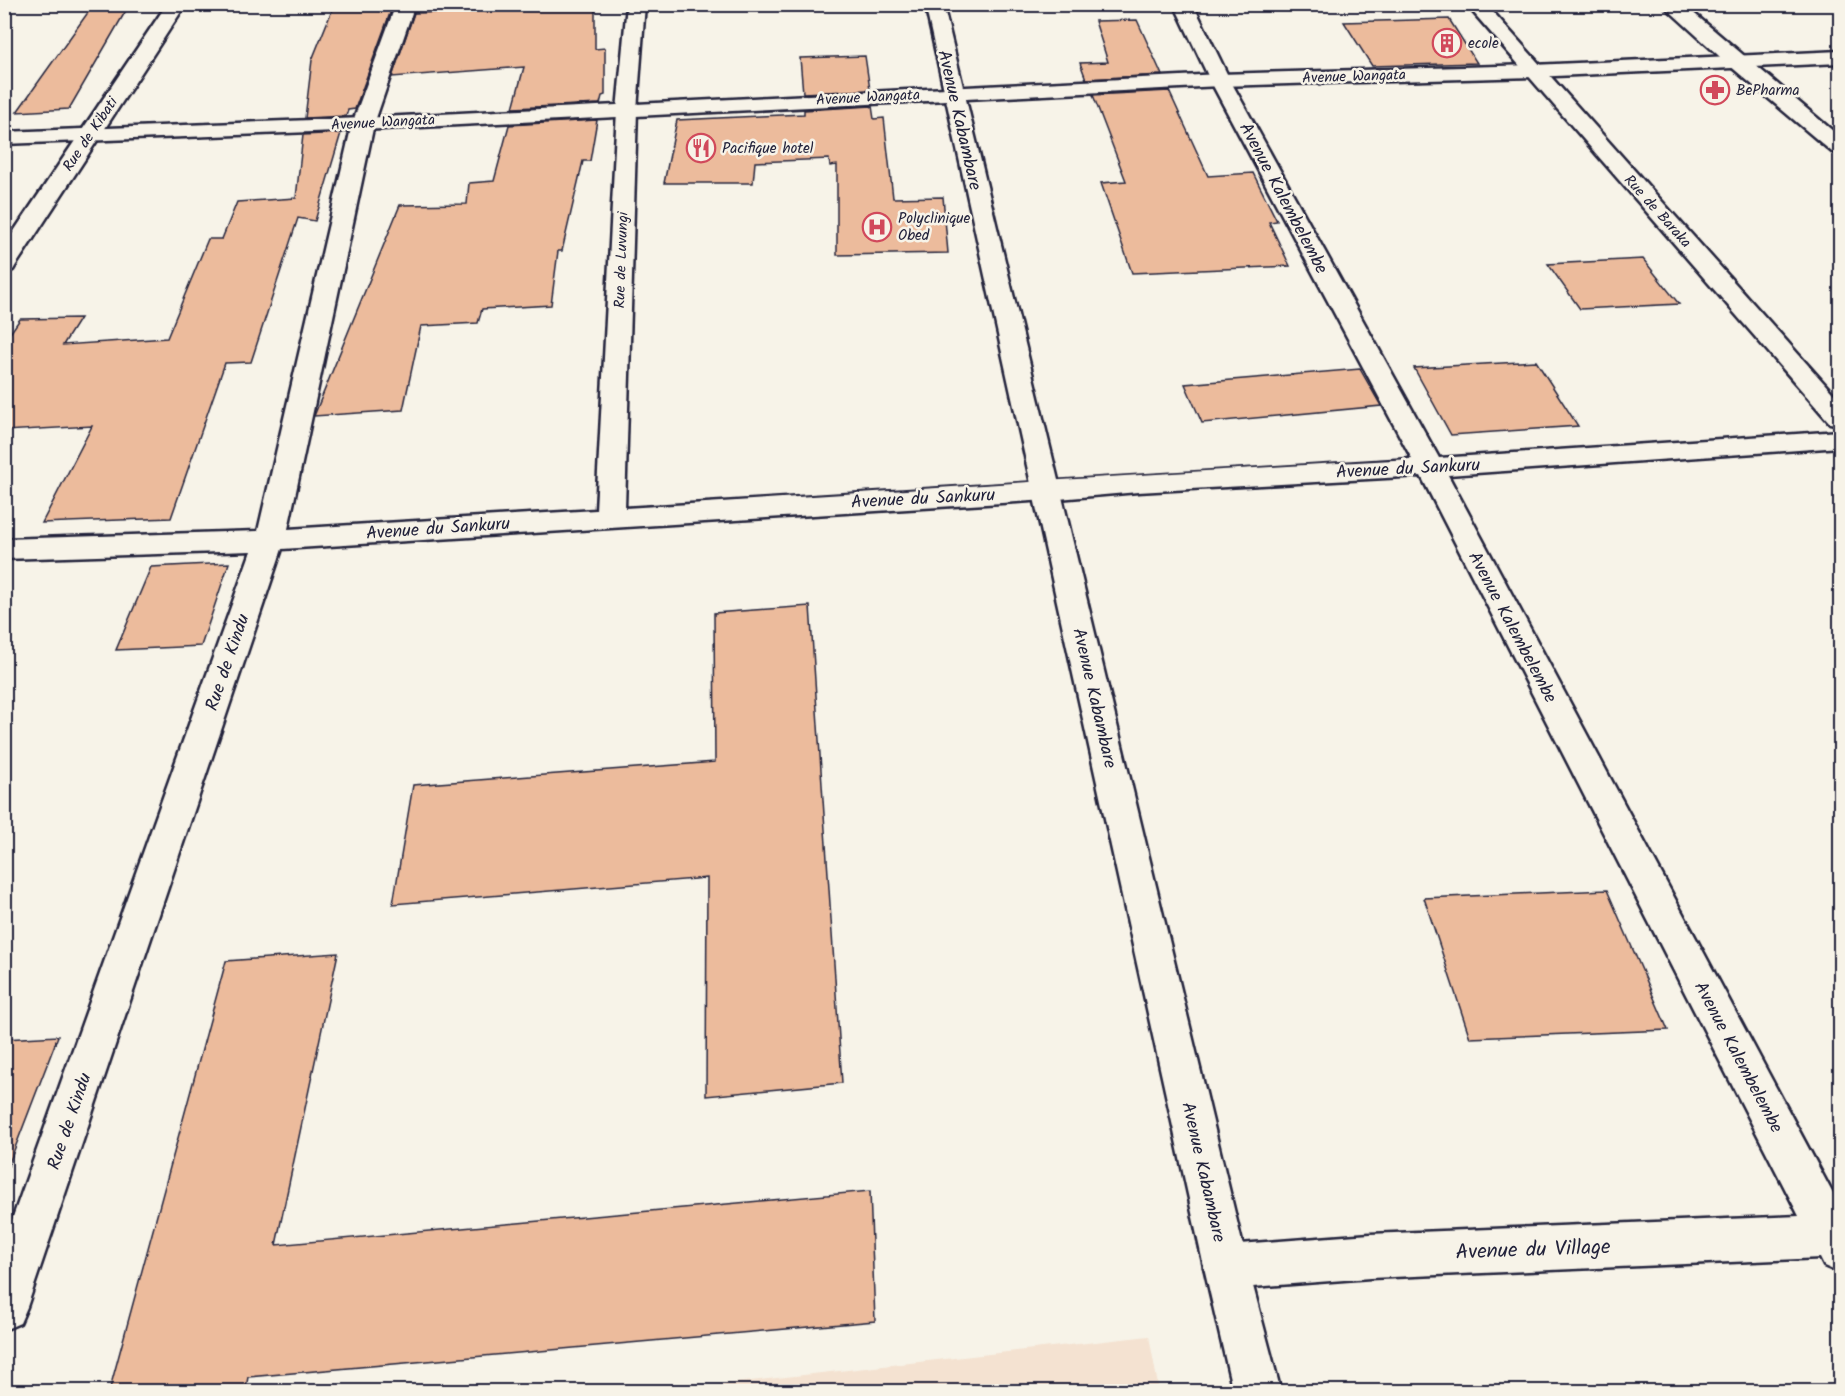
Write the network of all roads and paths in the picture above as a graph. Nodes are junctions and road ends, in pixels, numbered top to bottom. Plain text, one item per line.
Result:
1 (177, 4) edge
2 (406, 4) edge
3 (636, 4) edge
4 (934, 4) edge
5 (1183, 4) edge
6 (1475, 4) edge
7 (1671, 4) edge
8 (1840, 57) edge
9 (1736, 62) junction
10 (1533, 71) junction
11 (1220, 80) junction
12 (953, 92) junction
13 (627, 110) junction
14 (363, 124) junction
15 (89, 135) junction
16 (4, 138) edge
17 (1840, 147) edge
18 (4, 265) edge
19 (1840, 417) edge
20 (1840, 439) edge
21 (1430, 467) junction
22 (1047, 491) junction
23 (610, 517) junction
24 (270, 539) junction
25 (4, 549) edge
26 (1838, 1241) edge
27 (1226, 1267) junction
28 (4, 1307) edge
29 (1257, 1392) edge

1 - 15 street, Rue de Kibati
2 - 14 street, Rue de Kindu
3 - 13 street, Rue de Luvungi
4 - 12 street, Avenue Kabambare
5 - 11 street, Avenue Kalembelembe
6 - 10 street, Rue de Baraka
7 - 9 street
8 - 9 street, Avenue Wangata
9 - 10 street, Avenue Wangata
9 - 17 street
10 - 11 street, Avenue Wangata
10 - 19 street, Rue de Baraka
11 - 12 street, Avenue Wangata
11 - 21 street, Avenue Kalembelembe
12 - 13 street, Avenue Wangata
12 - 22 street, Avenue Kabambare
13 - 14 street, Avenue Wangata
13 - 23 street, Rue de Luvungi
14 - 15 street, Avenue Wangata
14 - 24 street, Rue de Kindu
15 - 16 street, Avenue Wangata
15 - 18 street, Rue de Kibati
20 - 21 street, Avenue du Sankuru
21 - 22 street, Avenue du Sankuru
21 - 26 street, Avenue Kalembelembe
22 - 23 street, Avenue du Sankuru
22 - 27 street, Avenue Kabambare
23 - 24 street, Avenue du Sankuru
24 - 25 street, Avenue du Sankuru
24 - 28 street, Rue de Kindu
26 - 27 street, Avenue du Village
27 - 29 street, Avenue Kabambare

